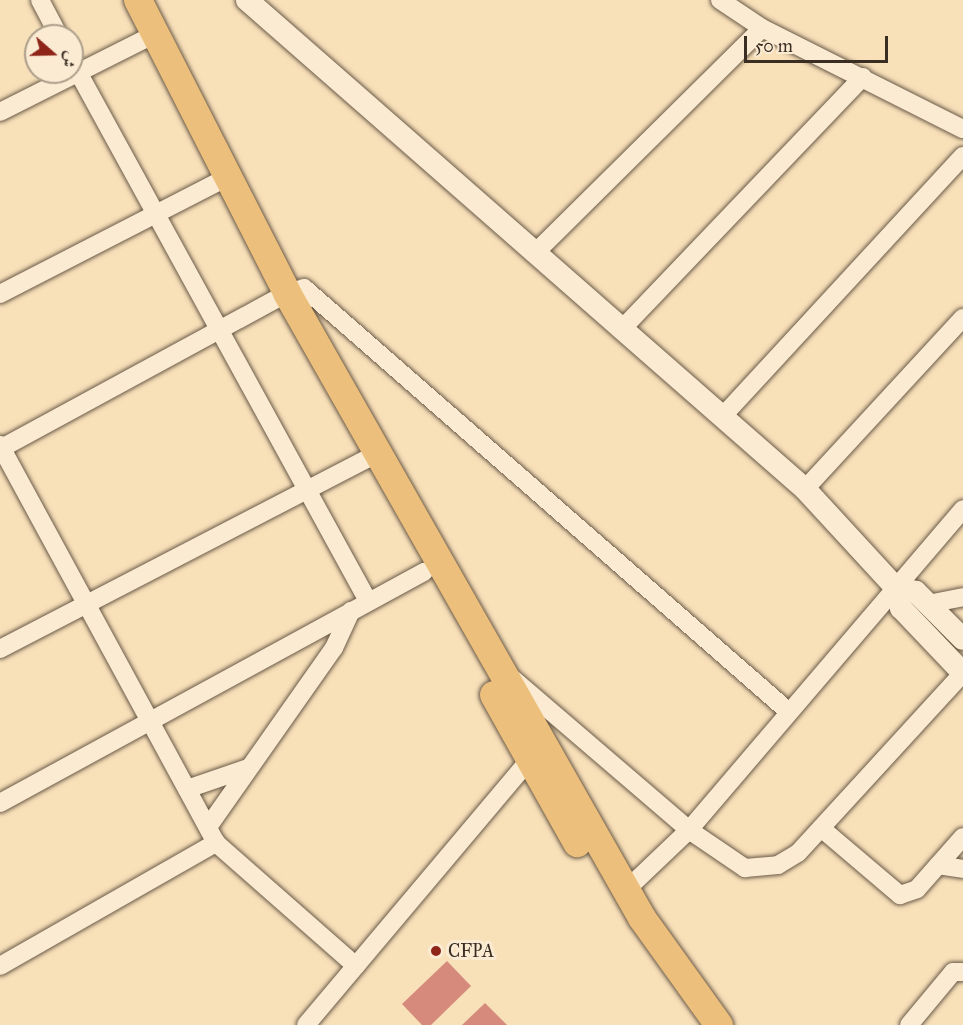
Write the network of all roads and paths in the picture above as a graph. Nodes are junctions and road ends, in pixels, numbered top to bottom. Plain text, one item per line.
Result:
1 (40, 0) edge
2 (117, 0) edge
3 (138, 0) edge
4 (247, 0) edge
5 (720, 0) edge
6 (53, 24) edge
7 (762, 28) junction
8 (146, 39) junction
9 (84, 63) edge
10 (863, 77) junction
11 (84, 83) edge
12 (47, 84) edge
13 (0, 112) edge
14 (963, 129) edge
15 (963, 156) edge
16 (219, 181) junction
17 (158, 213) junction
18 (534, 254) junction
19 (0, 294) edge
20 (279, 297) junction
21 (963, 318) edge
22 (218, 330) junction
23 (621, 330) junction
24 (722, 417) junction
25 (1, 447) edge
26 (370, 457) junction
27 (806, 489) junction
28 (305, 490) junction
29 (963, 509) edge
30 (424, 572) junction
31 (896, 588) junction
32 (368, 602) junction
33 (951, 602) edge
34 (86, 604) junction
35 (351, 611) junction
36 (963, 639) edge
37 (0, 649) edge
38 (500, 668) junction
39 (963, 673) edge
40 (789, 712) junction
41 (150, 721) junction
42 (529, 760) junction
43 (248, 768) junction
44 (187, 789) junction
45 (0, 803) edge
46 (821, 828) junction
47 (689, 830) junction
48 (212, 835) junction
49 (963, 837) edge
50 (938, 865) junction
51 (963, 869) edge
52 (626, 890) junction
53 (0, 966) edge
54 (356, 966) junction
55 (963, 972) edge
56 (306, 1025) edge
57 (696, 1025) edge
58 (719, 1025) edge
59 (909, 1025) edge

1 - 6 street
2 - 8 main road
3 - 8 main road
4 - 18 street
5 - 7 street
7 - 10 street
7 - 18 street
8 - 9 street
8 - 16 main road
10 - 14 street
10 - 23 street
11 - 17 street
12 - 13 street
15 - 24 street
16 - 17 street
16 - 20 main road
17 - 19 street
17 - 22 street
18 - 23 street
20 - 22 street
20 - 26 main road
20 - 40 street
21 - 27 street
22 - 25 street
22 - 28 street
23 - 24 street
24 - 27 street
25 - 34 street
26 - 28 street
26 - 30 main road
26 - 38 main road
27 - 31 street
28 - 32 street
28 - 34 street
29 - 31 street
30 - 32 street
30 - 42 main road
31 - 33 street
31 - 39 street
31 - 40 street
32 - 35 street
33 - 36 street
34 - 37 street
34 - 41 street
35 - 41 street
35 - 43 street
38 - 47 street
38 - 52 main road
39 - 46 street
40 - 47 street
41 - 44 street
41 - 45 street
42 - 54 street
42 - 57 main road
43 - 44 street
43 - 48 street
44 - 48 street
46 - 47 street
46 - 50 street
47 - 52 street
48 - 53 street
48 - 54 street
49 - 50 street
50 - 51 street
52 - 58 main road
54 - 56 street
55 - 59 street

